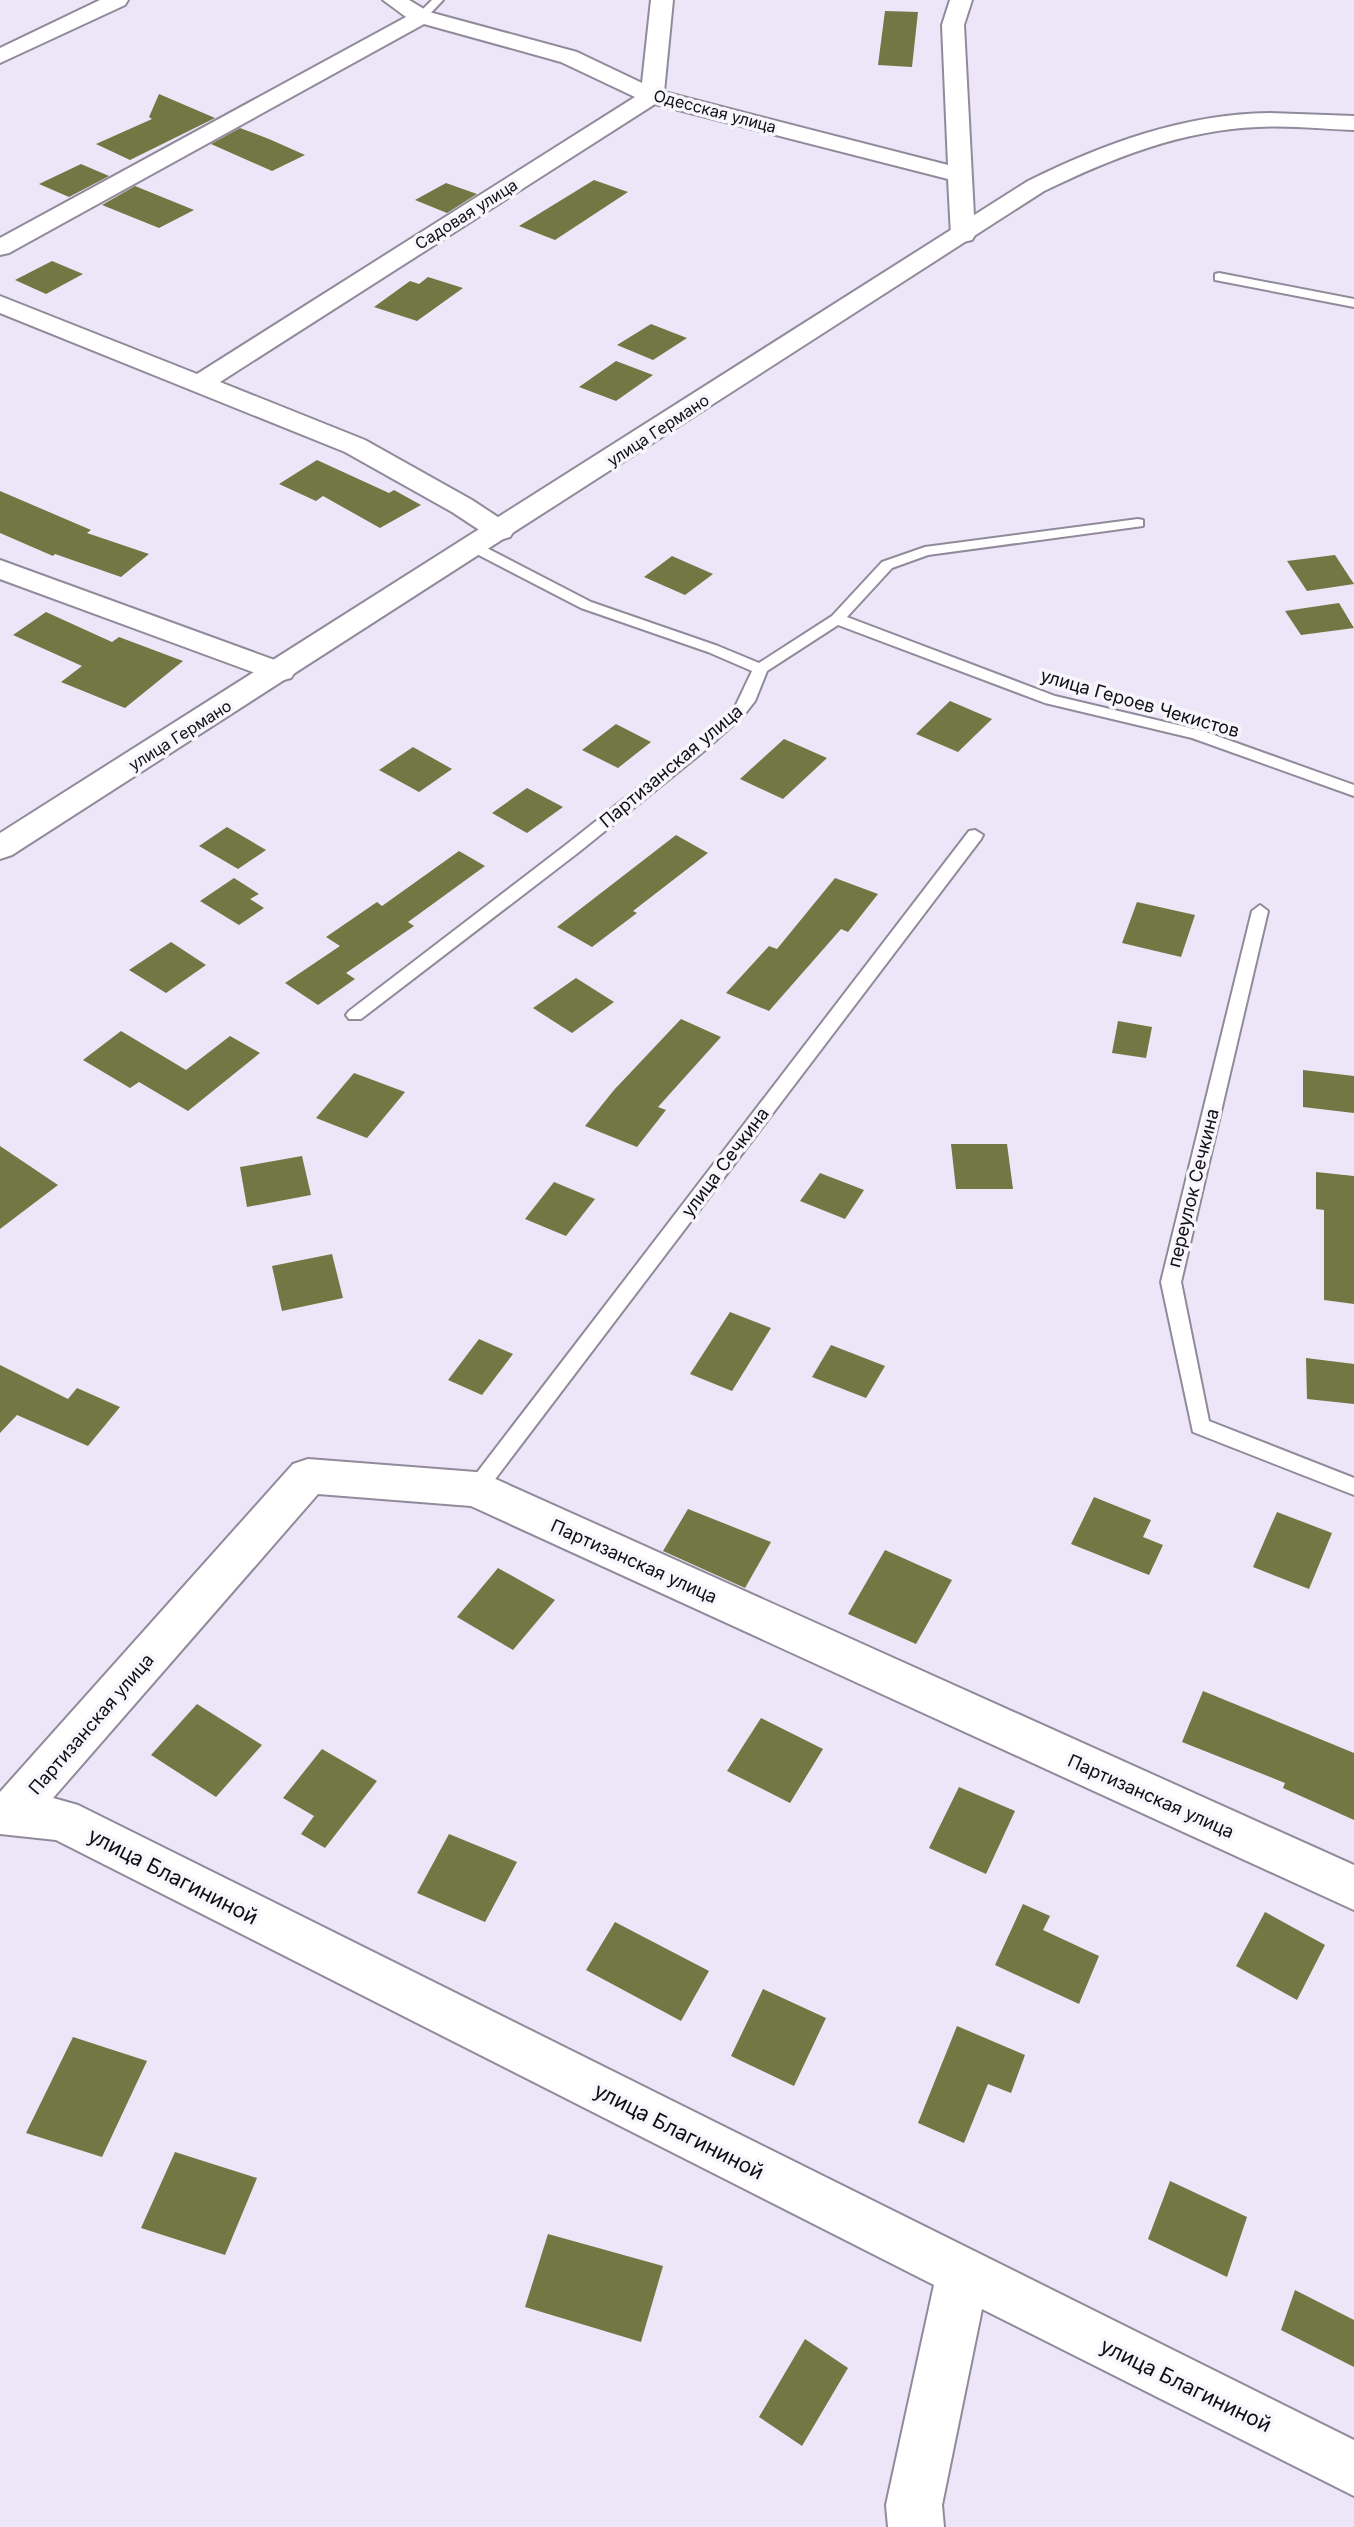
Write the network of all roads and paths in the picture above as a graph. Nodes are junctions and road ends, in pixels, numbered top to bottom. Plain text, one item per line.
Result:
1 (117, 0) edge
2 (396, 0) edge
3 (663, 0) edge
4 (961, 0) edge
5 (429, 8) edge
6 (0, 56) edge
7 (652, 96) junction
8 (1354, 123) edge
9 (960, 175) junction
10 (963, 234) junction
11 (0, 248) edge
12 (1219, 277) dead end
13 (1354, 303) edge
14 (0, 304) edge
15 (200, 384) junction
16 (1138, 523) dead end
17 (500, 531) junction
18 (474, 547) junction
19 (0, 569) edge
20 (837, 619) junction
21 (760, 669) junction
22 (280, 672) junction
23 (1354, 791) edge
24 (975, 835) dead end
25 (0, 848) edge
26 (1260, 911) dead end
27 (355, 1014) dead end
28 (1354, 1487) edge
29 (476, 1489) junction
30 (6, 1813) edge
31 (1354, 1888) edge
32 (962, 2274) junction
33 (1354, 2469) edge
34 (916, 2527) edge

1 - 6 street
2 - 5 street, Одесская улица
3 - 7 street
4 - 9 street
5 - 7 street, Одесская улица
5 - 11 street
7 - 9 street, Одесская улица
7 - 15 street, Садовая улица
8 - 10 street, улица Германо
9 - 10 street
10 - 17 street, улица Германо
12 - 13 lane
14 - 15 street
15 - 17 street
16 - 20 lane
17 - 18 street, улица Германо
18 - 21 lane
18 - 22 street, улица Германо
19 - 22 street
20 - 21 lane
20 - 23 lane, улица Героев Чекистов
21 - 27 lane, Партизанская улица
22 - 25 street, улица Германо
24 - 29 lane, улица Сечкина
26 - 28 lane, переулок Сечкина
29 - 30 street, Партизанская улица
29 - 31 street, Партизанская улица
30 - 32 street, улица Благининой
32 - 33 street, улица Благининой
32 - 34 street

